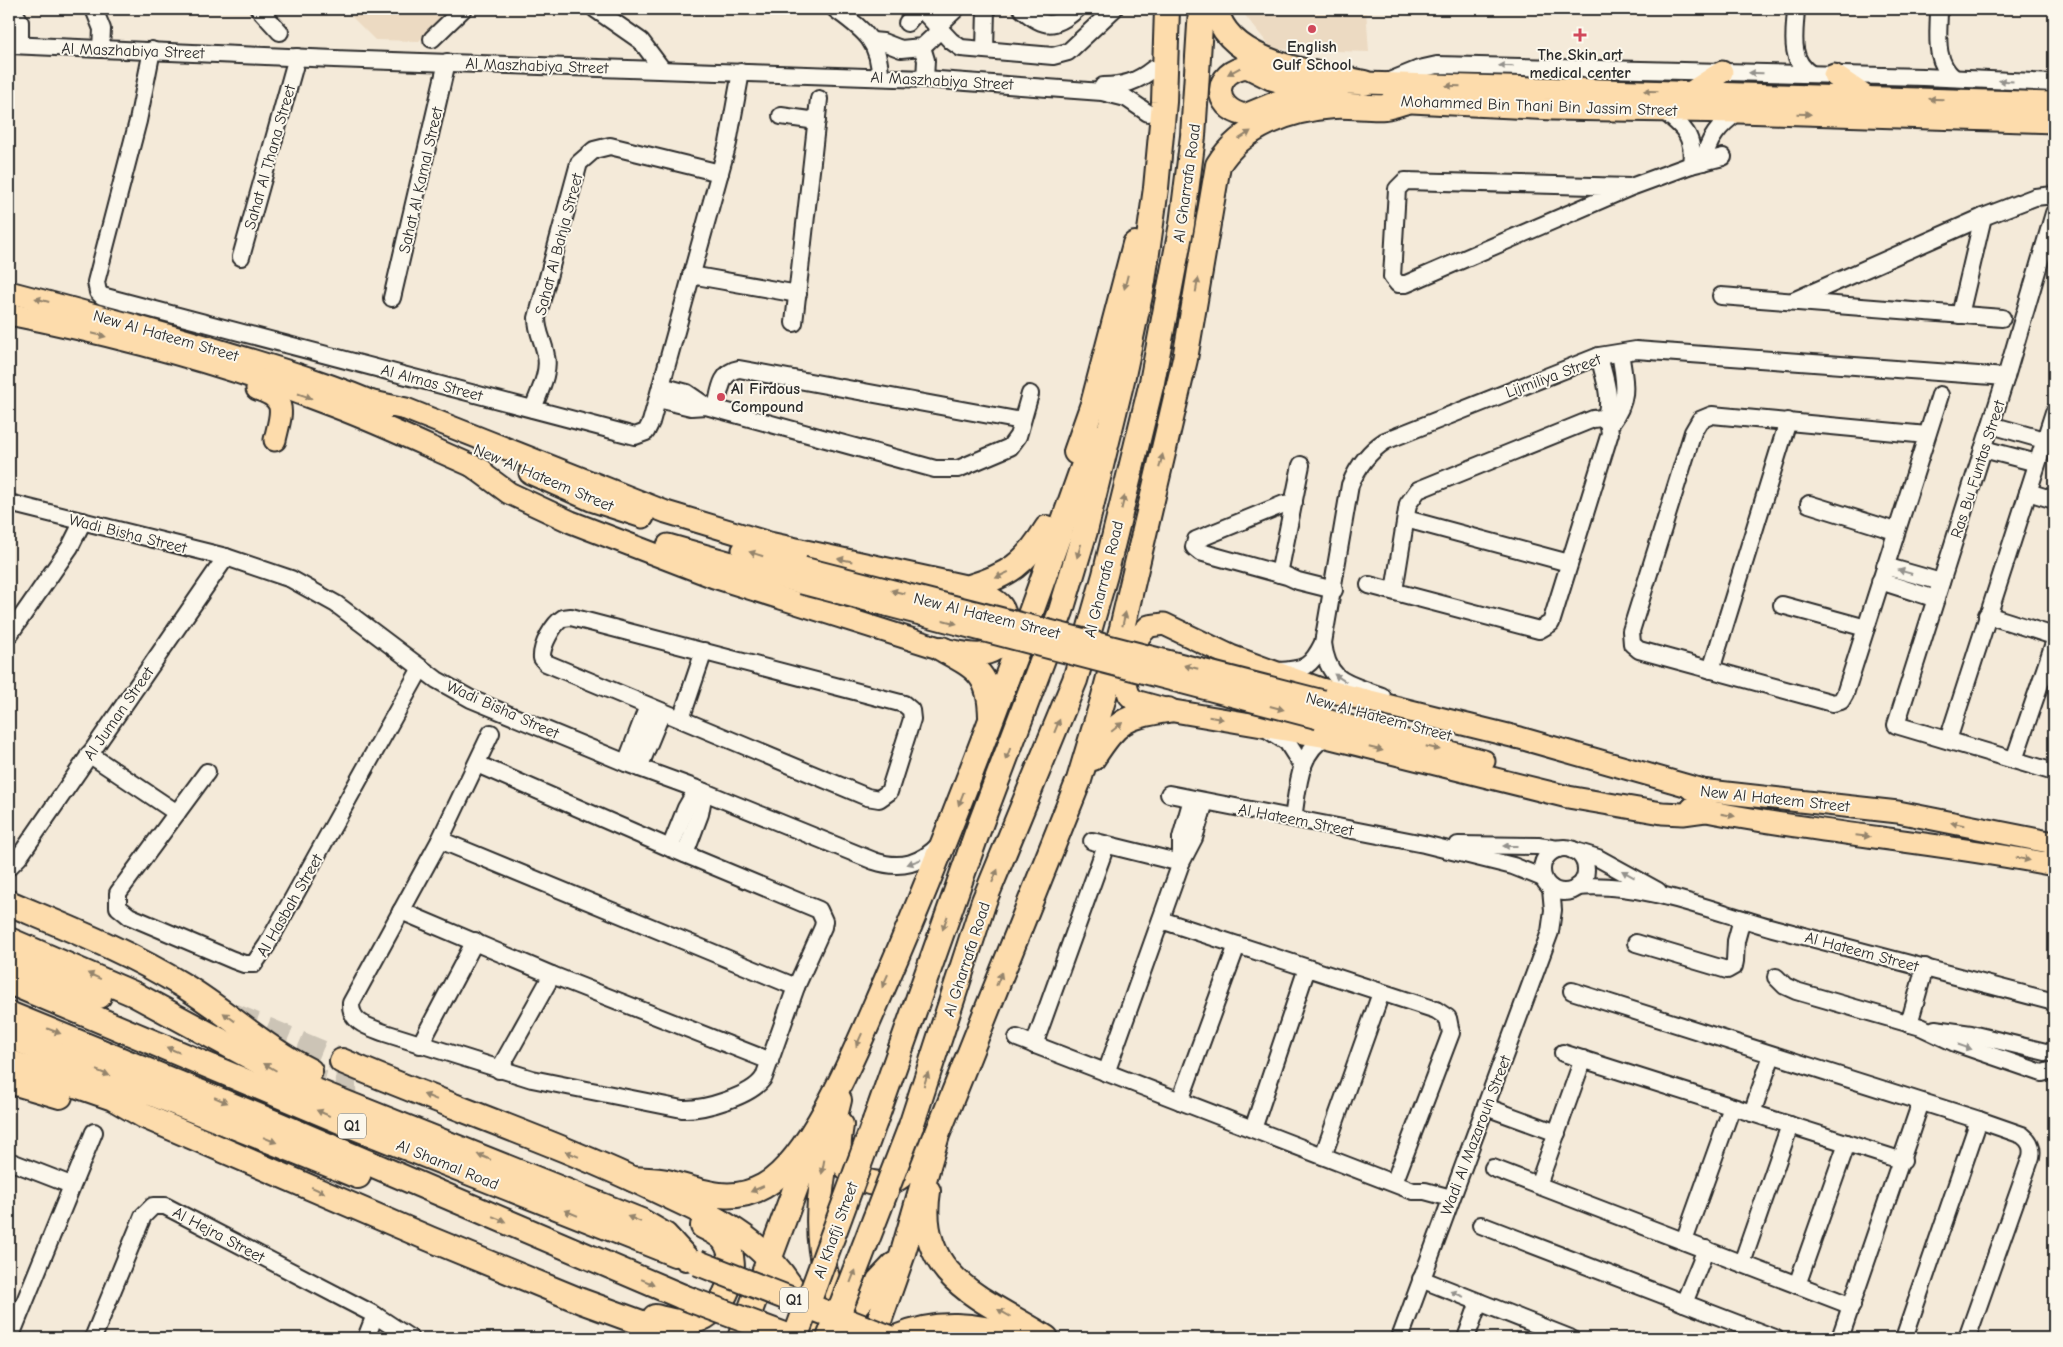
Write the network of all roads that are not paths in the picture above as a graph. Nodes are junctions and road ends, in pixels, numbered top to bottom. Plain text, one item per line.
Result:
1 (13, 9) edge
2 (94, 9) edge
3 (260, 9) edge
4 (463, 9) edge
5 (595, 9) edge
6 (835, 9) edge
7 (920, 9) edge
8 (956, 9) edge
9 (969, 9) edge
10 (986, 9) edge
11 (1022, 9) edge
12 (1077, 9) edge
13 (1160, 9) edge
14 (1167, 9) edge
15 (1201, 9) edge
16 (1216, 9) edge
17 (1796, 9) edge
18 (1939, 9) edge
19 (1107, 11) edge
20 (907, 23) dead end
21 (939, 31) junction
22 (280, 32) dead end
23 (432, 39) dead end
24 (872, 41) junction
25 (14, 45) edge
26 (922, 47) junction
27 (101, 49) junction
28 (152, 50) junction
29 (985, 50) junction
30 (1795, 52) junction
31 (297, 57) junction
32 (1939, 59) junction
33 (447, 62) junction
34 (1153, 69) junction
35 (662, 70) junction
36 (741, 72) junction
37 (1722, 72) junction
38 (1780, 74) junction
39 (1811, 74) junction
40 (1834, 75) junction
41 (880, 77) junction
42 (1923, 77) junction
43 (1954, 78) junction
44 (925, 79) junction
45 (2054, 83) edge
46 (1373, 84) junction
47 (1066, 87) junction
48 (1691, 92) junction
49 (1866, 97) junction
50 (820, 98) dead end
51 (1407, 101) junction
52 (2054, 103) edge
53 (1662, 110) junction
54 (1738, 112) junction
55 (1148, 113) junction
56 (781, 116) dead end
57 (817, 121) junction
58 (2054, 122) edge
59 (1724, 157) dead end
60 (1698, 164) junction
61 (720, 173) junction
62 (1631, 187) junction
63 (2054, 195) edge
64 (2021, 203) junction
65 (2054, 208) edge
66 (2054, 213) edge
67 (1983, 217) junction
68 (1182, 224) junction
69 (241, 257) dead end
70 (692, 272) junction
71 (9, 292) edge
72 (798, 294) junction
73 (1721, 296) dead end
74 (392, 298) dead end
75 (1793, 302) junction
76 (9, 314) edge
77 (1960, 315) junction
78 (1137, 317) junction
79 (2002, 318) dead end
80 (794, 322) dead end
81 (172, 353) junction
82 (1620, 353) junction
83 (1599, 356) junction
84 (2006, 377) junction
85 (660, 393) junction
86 (1030, 394) dead end
87 (1940, 394) dead end
88 (373, 402) junction
89 (711, 407) junction
90 (533, 409) junction
91 (2054, 412) edge
92 (1172, 418) junction
93 (1022, 421) junction
94 (1788, 421) junction
95 (1608, 422) junction
96 (1991, 426) junction
97 (1927, 434) junction
98 (274, 440) dead end
99 (2044, 440) junction
100 (1983, 449) junction
101 (2037, 463) junction
102 (471, 465) junction
103 (1302, 465) dead end
104 (2028, 492) junction
105 (2054, 500) edge
106 (1294, 502) junction
107 (9, 503) edge
108 (1809, 504) dead end
109 (1406, 519) junction
110 (83, 521) junction
111 (1046, 528) junction
112 (1895, 531) junction
113 (226, 557) junction
114 (1569, 563) junction
115 (1882, 574) junction
116 (1283, 575) junction
117 (802, 576) junction
118 (1941, 582) junction
119 (1369, 585) dead end
120 (1334, 586) junction
121 (970, 587) junction
122 (1394, 591) junction
123 (1936, 599) junction
124 (1782, 605) dead end
125 (1987, 616) junction
126 (1866, 628) junction
127 (9, 635) edge
128 (2054, 636) edge
129 (1323, 643) junction
130 (2054, 643) edge
131 (942, 649) junction
132 (704, 651) junction
133 (421, 668) junction
134 (1711, 670) junction
135 (1269, 671) junction
136 (1002, 690) junction
137 (655, 709) junction
138 (1168, 710) junction
139 (1416, 713) junction
140 (681, 719) junction
141 (1323, 719) junction
142 (991, 720) junction
143 (1260, 725) junction
144 (492, 733) dead end
145 (1948, 740) junction
146 (89, 754) junction
147 (2014, 760) junction
148 (477, 764) junction
149 (633, 766) junction
150 (1303, 767) junction
151 (207, 772) dead end
152 (2054, 772) edge
153 (1079, 780) junction
154 (701, 790) junction
155 (1170, 794) dead end
156 (1199, 800) junction
157 (1705, 801) junction
158 (177, 813) junction
159 (1293, 818) junction
160 (2006, 833) junction
161 (2054, 836) edge
162 (945, 839) junction
163 (440, 840) junction
164 (2054, 843) edge
165 (1424, 844) junction
166 (1565, 849) junction
167 (677, 851) junction
168 (1181, 863) junction
169 (2054, 865) edge
170 (9, 867) edge
171 (1547, 883) junction
172 (1576, 888) junction
173 (1671, 898) junction
174 (9, 903) edge
175 (401, 911) junction
176 (9, 919) edge
177 (1161, 920) junction
178 (1746, 920) junction
179 (1550, 932) junction
180 (9, 940) edge
181 (475, 941) junction
182 (1636, 943) dead end
183 (1237, 945) junction
184 (9, 959) edge
185 (1921, 966) junction
186 (1307, 968) junction
187 (552, 975) junction
188 (1776, 977) dead end
189 (9, 982) edge
190 (796, 987) junction
191 (170, 988) dead end
192 (1572, 991) dead end
193 (1381, 993) junction
194 (2054, 1002) edge
195 (9, 1014) edge
196 (1910, 1024) junction
197 (181, 1029) dead end
198 (9, 1036) edge
199 (1017, 1038) dead end
200 (420, 1045) junction
201 (1034, 1045) junction
202 (1563, 1053) dead end
203 (2054, 1054) edge
204 (1772, 1055) junction
205 (1583, 1060) junction
206 (342, 1061) tunnel mouth
207 (770, 1061) junction
208 (9, 1062) edge
209 (847, 1069) junction
210 (499, 1070) junction
211 (2054, 1070) edge
212 (1106, 1073) junction
213 (9, 1080) edge
214 (391, 1082) junction
215 (356, 1084) tunnel mouth
216 (1180, 1101) junction
217 (1488, 1102) junction
218 (1921, 1102) junction
219 (1732, 1107) junction
220 (371, 1112) junction
221 (1752, 1113) junction
222 (822, 1114) junction
223 (144, 1116) junction
224 (1979, 1120) junction
225 (875, 1121) joint
226 (1790, 1125) junction
227 (911, 1126) joint
228 (1558, 1128) junction
229 (1253, 1129) junction
230 (94, 1132) dead end
231 (938, 1136) junction
232 (1847, 1143) junction
233 (1322, 1156) junction
234 (9, 1161) edge
235 (1903, 1161) junction
236 (1493, 1168) dead end
237 (633, 1179) junction
238 (1394, 1183) junction
239 (71, 1185) junction
240 (1538, 1185) junction
241 (424, 1188) junction
242 (1449, 1204) junction
243 (1481, 1225) dead end
244 (1684, 1241) junction
245 (1706, 1249) junction
246 (902, 1256) junction
247 (770, 1259) junction
248 (692, 1260) junction
249 (1742, 1263) junction
250 (1421, 1279) junction
251 (1797, 1285) junction
252 (581, 1301) junction
253 (1479, 1302) junction
254 (1684, 1303) junction
255 (1852, 1306) junction
256 (375, 1315) junction
257 (843, 1315) junction
258 (97, 1337) edge
259 (809, 1337) edge
260 (1562, 1337) edge
261 (10, 1338) edge
262 (366, 1338) edge
263 (410, 1338) edge
264 (644, 1338) edge
265 (683, 1338) edge
266 (740, 1338) edge
267 (860, 1338) edge
268 (873, 1338) edge
269 (890, 1338) edge
270 (895, 1338) edge
271 (1018, 1338) edge
272 (1046, 1338) edge
273 (1400, 1338) edge
274 (1466, 1338) edge
275 (1775, 1338) edge
276 (1840, 1338) edge
277 (1904, 1338) edge
278 (1967, 1338) edge

1 - 25 street
2 - 27 street
3 - 22 street
4 - 23 street
5 - 35 street
6 - 24 street
7 - 20 street
7 - 21 street
8 - 21 street
9 - 21 street
10 - 29 street
11 - 12 street
13 - 34 highway
14 - 78 highway, Al Gharrafa Road
15 - 68 highway, Al Gharrafa Road
16 - 46 highway
17 - 30 street
18 - 32 street
19 - 29 street
21 - 26 street
21 - 29 street
24 - 26 street
24 - 41 street
25 - 27 street, Al Maszhabiya Street
26 - 44 street
27 - 28 street, Al Maszhabiya Street
28 - 31 street, Al Maszhabiya Street
28 - 90 street, Al Almas Street
30 - 38 street
30 - 39 street
31 - 33 street, Al Maszhabiya Street
31 - 69 street, Sahat Al Thana Street
32 - 42 street
32 - 43 street
33 - 35 street, Al Maszhabiya Street
33 - 74 street, Sahat Al Kamal Street
34 - 47 street, Al Maszhabiya Street
34 - 55 highway
35 - 36 street, Al Maszhabiya Street
36 - 41 street, Al Maszhabiya Street
36 - 61 street, Al Almas Street
38 -> 37 street, Mohammed Bin Thani Bin Jassim Street
37 -> 46 street, Mohammed Bin Thani Bin Jassim Street
37 - 48 main road
38 - 39 street, Mohammed Bin Thani Bin Jassim Street
39 - 40 street, Mohammed Bin Thani Bin Jassim Street
40 - 42 street, Mohammed Bin Thani Bin Jassim Street
40 - 49 main road
41 - 44 street, Al Maszhabiya Street
42 - 43 street, Mohammed Bin Thani Bin Jassim Street
45 -> 43 street, Mohammed Bin Thani Bin Jassim Street
44 - 47 street, Al Maszhabiya Street
48 -> 46 main road, Mohammed Bin Thani Bin Jassim Street
46 -> 51 main road, Mohammed Bin Thani Bin Jassim Street
47 - 55 street, Al Maszhabiya Street
48 - 49 main road, Mohammed Bin Thani Bin Jassim Street
52 -> 49 main road, Mohammed Bin Thani Bin Jassim Street
50 - 57 street
51 - 53 main road, Mohammed Bin Thani Bin Jassim Street
92 -> 51 highway
53 - 54 main road, Mohammed Bin Thani Bin Jassim Street
53 - 60 street
54 -> 58 main road, Mohammed Bin Thani Bin Jassim Street
54 - 60 street
55 -> 111 highway
56 - 57 street
57 - 72 street
59 - 60 street
60 - 62 street
61 - 70 street, Al Almas Street
61 - 90 street, Sahat Al Bahja Street
62 - 62 street
63 - 64 street
64 - 65 street
64 - 67 street
66 - 84 street, Ras Bu Funtas Street
67 - 75 street
67 - 77 street
68 - 92 highway
227 -> 68 highway, Al Gharrafa Road
70 - 72 street
70 - 85 street, Al Almas Street
88 -> 71 main road, New Al Hateem Street
72 - 80 street
73 - 75 street
75 - 77 street
76 -> 81 main road, New Al Hateem Street
77 - 79 street
78 - 136 highway
78 -> 225 highway, Al Gharrafa Road
81 - 98 main road
81 -> 102 main road, New Al Hateem Street
82 - 83 street, Lijmiliya Street
82 - 84 street, Lijmiliya Street
82 - 95 street
83 - 95 street
83 - 120 street, Lijmiliya Street
84 - 96 street, Ras Bu Funtas Street
85 - 89 street
85 - 90 street, Al Almas Street
86 - 93 street
87 - 97 street
117 -> 88 main road, New Al Hateem Street
121 -> 88 main road
89 - 93 street
89 - 93 street
91 - 99 street
153 -> 92 highway
94 - 97 street
94 - 134 street
94 - 134 street
95 - 109 street
95 - 114 street
96 - 99 street
96 - 100 street, Ras Bu Funtas Street
97 - 112 street
99 - 101 street
100 - 101 street
100 - 118 street, Ras Bu Funtas Street
101 - 104 street
102 - 117 main road, New Al Hateem Street
102 - 131 main road
103 - 106 street
104 - 105 street
104 - 125 street
106 - 116 street
106 - 116 street
107 - 110 street, Wadi Bisha Street
108 - 112 street
109 - 114 street
109 - 122 street
110 - 113 street, Wadi Bisha Street
110 - 127 street
111 -> 121 highway
111 - 136 highway
112 - 115 street
113 - 133 street, Wadi Bisha Street
113 - 146 street, Al Juman Street
114 - 122 street
118 -> 115 street
115 - 123 street
115 - 126 street
116 - 120 street
117 - 141 main road, New Al Hateem Street, bridge
118 - 123 street, Ras Bu Funtas Street
119 - 122 street
120 - 129 street, Lijmiliya Street
121 - 131 main road
123 - 145 street, Ras Bu Funtas Street
124 - 126 street
125 - 128 street
125 - 145 street
126 - 134 street
129 - 135 street, Lijmiliya Street
139 -> 129 street, Lijmiliya Street
130 - 147 street
131 - 142 highway
132 - 137 street
132 - 140 street
132 - 140 street
133 - 149 street, Wadi Bisha Street
133 - 158 street, Al Hasbah Street
135 - 138 main road
135 - 139 main road
136 - 142 highway
137 - 140 street
137 - 149 street
138 -> 143 main road
153 -> 138 highway
139 - 157 main road
141 - 143 main road
141 - 150 street
141 - 157 main road, New Al Hateem Street
141 -> 157 main road
142 -> 162 highway
143 - 150 street
144 - 148 street
145 - 147 street
146 - 158 street
146 - 170 street, Al Juman Street
147 - 152 street
148 - 163 street
148 - 167 street
149 - 154 street, Wadi Bisha Street
150 - 159 street
151 - 158 street, Al Hasbah Street
231 -> 153 highway
162 -> 154 street, Wadi Bisha Street
154 - 167 street
155 - 156 street, Al Hateem Street
156 - 159 street, Al Hateem Street
156 - 168 street
160 -> 157 main road, New Al Hateem Street
157 -> 169 main road, New Al Hateem Street
159 - 165 street, Al Hateem Street
160 - 161 street
160 - 164 main road, New Al Hateem Street
162 -> 209 highway
163 - 175 street
163 - 190 street
166 -> 165 street, Al Hateem Street
165 - 171 street, Al Hateem Street
166 - 171 street
166 - 172 street
173 -> 166 street, Al Hateem Street
167 - 190 street
168 - 177 street
168 - 201 street
171 - 172 street
171 - 179 street, Wadi Al Mazarouh Street
172 - 173 street, Al Hateem Street
172 - 179 street, Wadi Al Mazarouh Street
173 - 178 street, Al Hateem Street
220 -> 174 highway
175 - 181 street
175 - 200 street
176 - 191 highway
177 - 183 street
177 - 212 street
178 - 182 street
178 - 185 street, Al Hateem Street
179 - 217 street, Wadi Al Mazarouh Street
220 -> 180 highway
181 - 187 street
181 - 200 street
183 - 186 street
183 - 216 street
184 - 197 highway
185 - 194 street, Al Hateem Street
185 - 196 street
186 - 193 street
186 - 229 street
187 - 207 street
187 - 210 street
188 - 196 street
248 -> 189 highway, Al Shamal Road / Q1
190 - 207 street
192 - 204 street
193 - 233 street
193 - 238 street
195 -> 241 highway, Al Shamal Road / Q1
196 - 203 street
196 -> 211 street
198 -> 241 highway
199 - 201 street
200 - 210 street
201 - 212 street
202 - 205 street
204 - 218 street
204 - 221 street
205 - 219 street
205 - 228 street
206 - 214 highway
207 - 210 street
208 - 223 highway
209 - 222 highway
209 - 231 highway
209 -> 257 highway
212 - 216 street
213 - 223 highway
214 - 215 highway
237 -> 214 highway
216 - 229 street
217 - 228 street
217 - 242 street, Wadi Al Mazarouh Street
218 - 224 street
218 - 235 street
219 - 221 street
219 - 244 street
248 -> 220 highway
221 - 226 street
222 -> 237 highway
222 - 247 highway
223 -> 252 highway
224 - 277 street
224 - 278 street
225 - 259 highway, Al Khafji Street, bridge
226 - 232 street
226 - 249 street
259 -> 227 highway, Al Khafji Street, bridge
228 - 240 street
229 - 233 street
230 - 239 street
231 - 246 highway
272 -> 231 highway
232 - 235 street
232 - 251 street
233 - 238 street
234 - 239 street
235 - 255 street
236 - 240 street
237 - 247 highway
237 - 252 highway
238 - 242 street
239 - 261 street
240 - 244 street
241 -> 259 highway, Al Shamal Road / Q1, bridge
242 - 250 street, Wadi Al Mazarouh Street
243 - 254 street
244 - 245 street
245 - 249 street
245 - 254 street
246 - 257 highway
246 - 268 highway
247 - 259 highway
247 - 266 highway
248 - 269 highway, Al Shamal Road / Q1, bridge
249 - 251 street
253 -> 250 street
250 - 273 street, Wadi Al Mazarouh Street
251 - 255 street
252 - 264 highway
252 - 265 highway
253 - 260 street
253 - 274 street
254 - 275 street
255 - 276 street
256 - 258 street, Al Hejra Street
256 - 262 street
256 - 263 street, Al Hejra Street
257 - 259 highway
257 - 267 highway
270 - 271 highway

